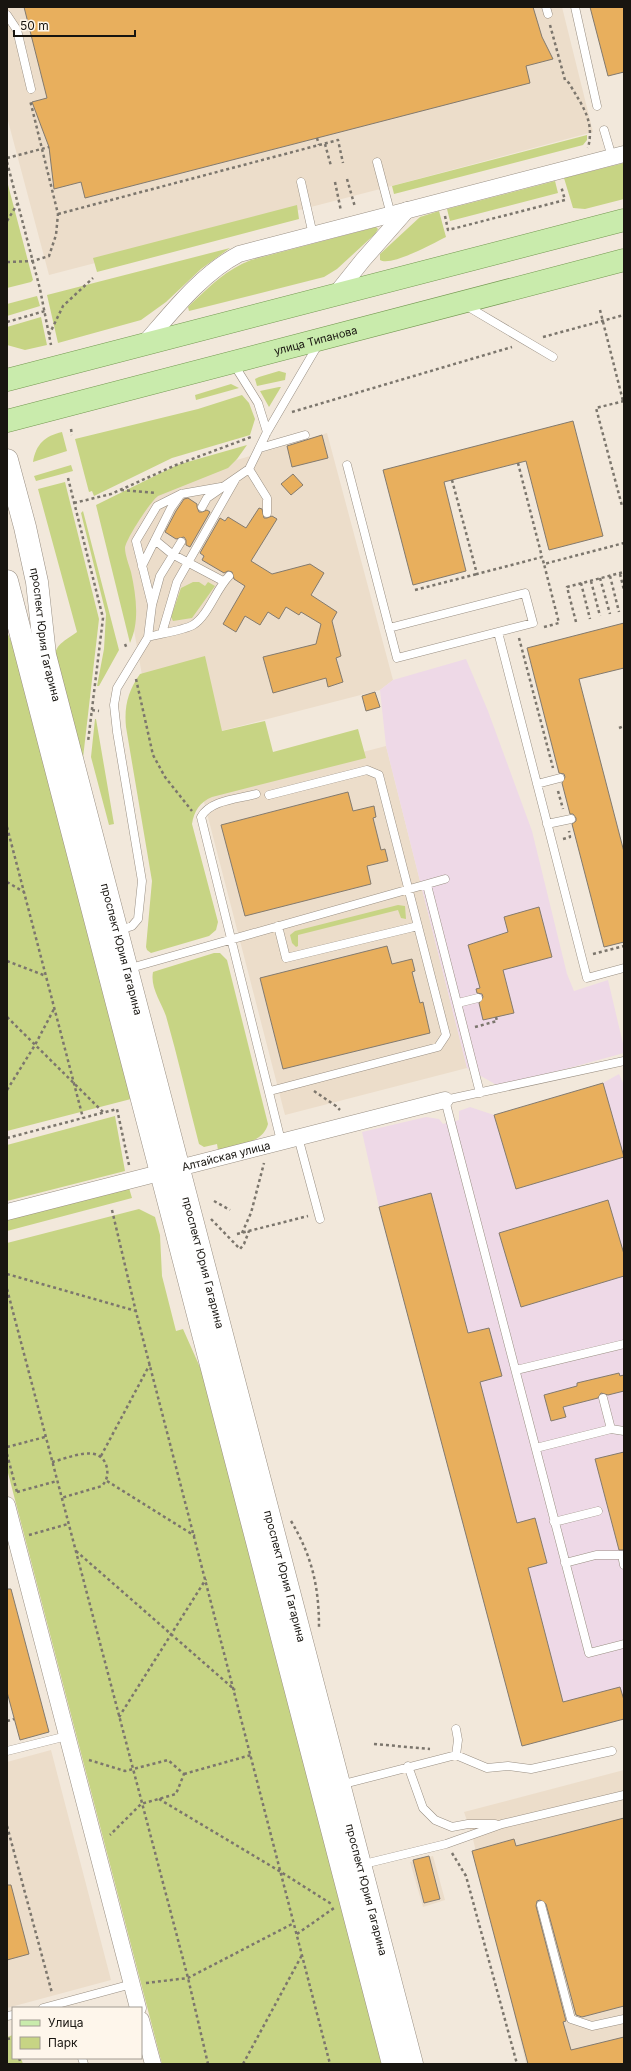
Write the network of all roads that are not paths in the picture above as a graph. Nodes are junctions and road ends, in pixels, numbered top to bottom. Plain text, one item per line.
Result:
1 (575, 7) edge
2 (7, 15) edge
3 (31, 89) road end
4 (597, 106) dead end
5 (604, 130) dead end
6 (618, 155) edge
7 (377, 162) dead end
8 (301, 182) dead end
9 (407, 210) junction
10 (391, 215) junction
11 (624, 220) edge
12 (314, 235) junction
13 (624, 260) edge
14 (335, 295) junction
15 (461, 303) junction
16 (322, 339) junction
17 (144, 344) junction
18 (553, 356) dead end
19 (232, 363) junction
20 (7, 380) edge
21 (7, 421) edge
22 (267, 429) junction
23 (306, 435) dead end
24 (260, 448) junction
25 (7, 460) edge
26 (347, 465) dead end
27 (249, 469) junction
28 (236, 478) junction
29 (225, 486) junction
30 (181, 494) junction
31 (202, 507) dead end
32 (267, 513) dead end
33 (154, 540) junction
34 (181, 542) dead end
35 (172, 554) junction
36 (188, 562) junction
37 (142, 566) junction
38 (7, 581) edge
39 (152, 605) junction
40 (389, 628) junction
41 (498, 632) junction
42 (162, 633) junction
43 (148, 637) junction
44 (558, 778) road end
45 (537, 784) junction
46 (256, 794) dead end
47 (269, 795) dead end
48 (568, 819) road end
49 (548, 824) junction
50 (445, 879) dead end
51 (427, 885) junction
52 (409, 890) junction
53 (278, 926) junction
54 (418, 926) junction
55 (108, 934) junction
56 (231, 939) junction
57 (624, 968) edge
58 (118, 971) junction
59 (478, 998) dead end
60 (458, 1003) junction
61 (624, 1061) edge
62 (270, 1091) junction
63 (480, 1093) junction
64 (445, 1100) junction
65 (298, 1137) junction
66 (274, 1143) junction
67 (169, 1170) junction
68 (7, 1212) edge
69 (319, 1216) road end
70 (624, 1344) edge
71 (516, 1370) junction
72 (603, 1398) dead end
73 (611, 1429) junction
74 (624, 1431) edge
75 (536, 1448) junction
76 (9, 1499) edge
77 (598, 1511) dead end
78 (554, 1522) junction
79 (623, 1554) edge
80 (565, 1563) junction
81 (624, 1564) edge
82 (624, 1644) edge
83 (456, 1729) dead end
84 (67, 1736) junction
85 (7, 1751) edge
86 (612, 1751) dead end
87 (456, 1755) junction
88 (408, 1766) junction
89 (330, 1787) junction
90 (624, 1795) edge
91 (502, 1824) junction
92 (351, 1867) junction
93 (541, 1905) dead end
94 (132, 1984) junction
95 (67, 2005) edge
96 (47, 2007) edge
97 (138, 2007) edge
98 (624, 2019) edge
99 (142, 2024) edge
100 (152, 2064) edge
101 (393, 2064) edge
102 (412, 2064) edge

1 - 4 lane
2 - 3 lane
5 - 6 lane
6 - 9 street
7 - 10 lane
8 - 12 lane
9 - 10 street
9 - 14 street
10 - 12 street
11 - 14 main road
12 - 17 street
13 - 15 main road, улица Типанова
14 - 17 main road
15 - 16 main road, улица Типанова
15 - 18 lane
16 - 19 main road, улица Типанова
16 - 22 lane
17 - 20 main road
19 - 21 main road, улица Типанова
19 - 22 lane
22 - 24 lane
23 - 24 lane
24 - 27 lane
25 - 55 main road, проспект Юрия Гагарина
26 - 40 lane
27 - 28 lane
27 - 32 lane
28 - 29 lane
28 - 36 lane
29 - 30 lane
29 - 31 lane
30 - 33 lane
30 - 37 lane
33 - 35 lane
33 - 37 lane
34 - 35 lane
35 - 36 lane
35 - 39 lane
36 - 42 lane
36 - 42 lane
37 - 39 lane
38 - 55 main road, проспект Юрия Гагарина
39 - 43 lane
40 - 41 lane
40 - 41 lane
41 - 45 lane
42 - 43 lane
43 - 55 lane
44 - 45 lane
45 - 49 lane
46 - 56 lane
47 - 52 lane
48 - 49 lane
49 - 57 lane
50 - 51 lane
51 - 52 lane
51 - 60 lane
52 - 53 lane
52 - 54 lane
53 - 54 lane
53 - 56 lane
54 - 62 lane
55 - 58 main road, проспект Юрия Гагарина
56 - 58 lane
56 - 62 lane
58 - 67 main road, проспект Юрия Гагарина
59 - 60 lane
60 - 63 lane
61 - 63 lane
62 - 66 lane
63 - 64 lane
64 - 65 street, Алтайская улица
64 - 71 lane
65 - 66 street, Алтайская улица
65 - 69 lane
66 - 67 street, Алтайская улица
67 - 68 street, Алтайская улица
67 - 89 main road, проспект Юрия Гагарина
70 - 71 lane
71 - 75 lane
72 - 73 lane
73 - 74 lane
73 - 75 lane
75 - 78 lane
76 - 84 street
77 - 78 lane
78 - 80 lane
79 - 80 lane
79 - 81 lane
80 - 82 lane
83 - 87 lane
84 - 85 lane
84 - 94 street
86 - 87 lane
87 - 88 lane
88 - 89 lane
88 - 91 lane
89 - 92 main road, проспект Юрия Гагарина
90 - 91 lane
91 - 92 lane
92 - 101 main road, проспект Юрия Гагарина
92 - 102 main road, проспект Юрия Гагарина
93 - 98 lane
94 - 95 lane
94 - 97 street
95 - 96 lane
99 - 100 street

